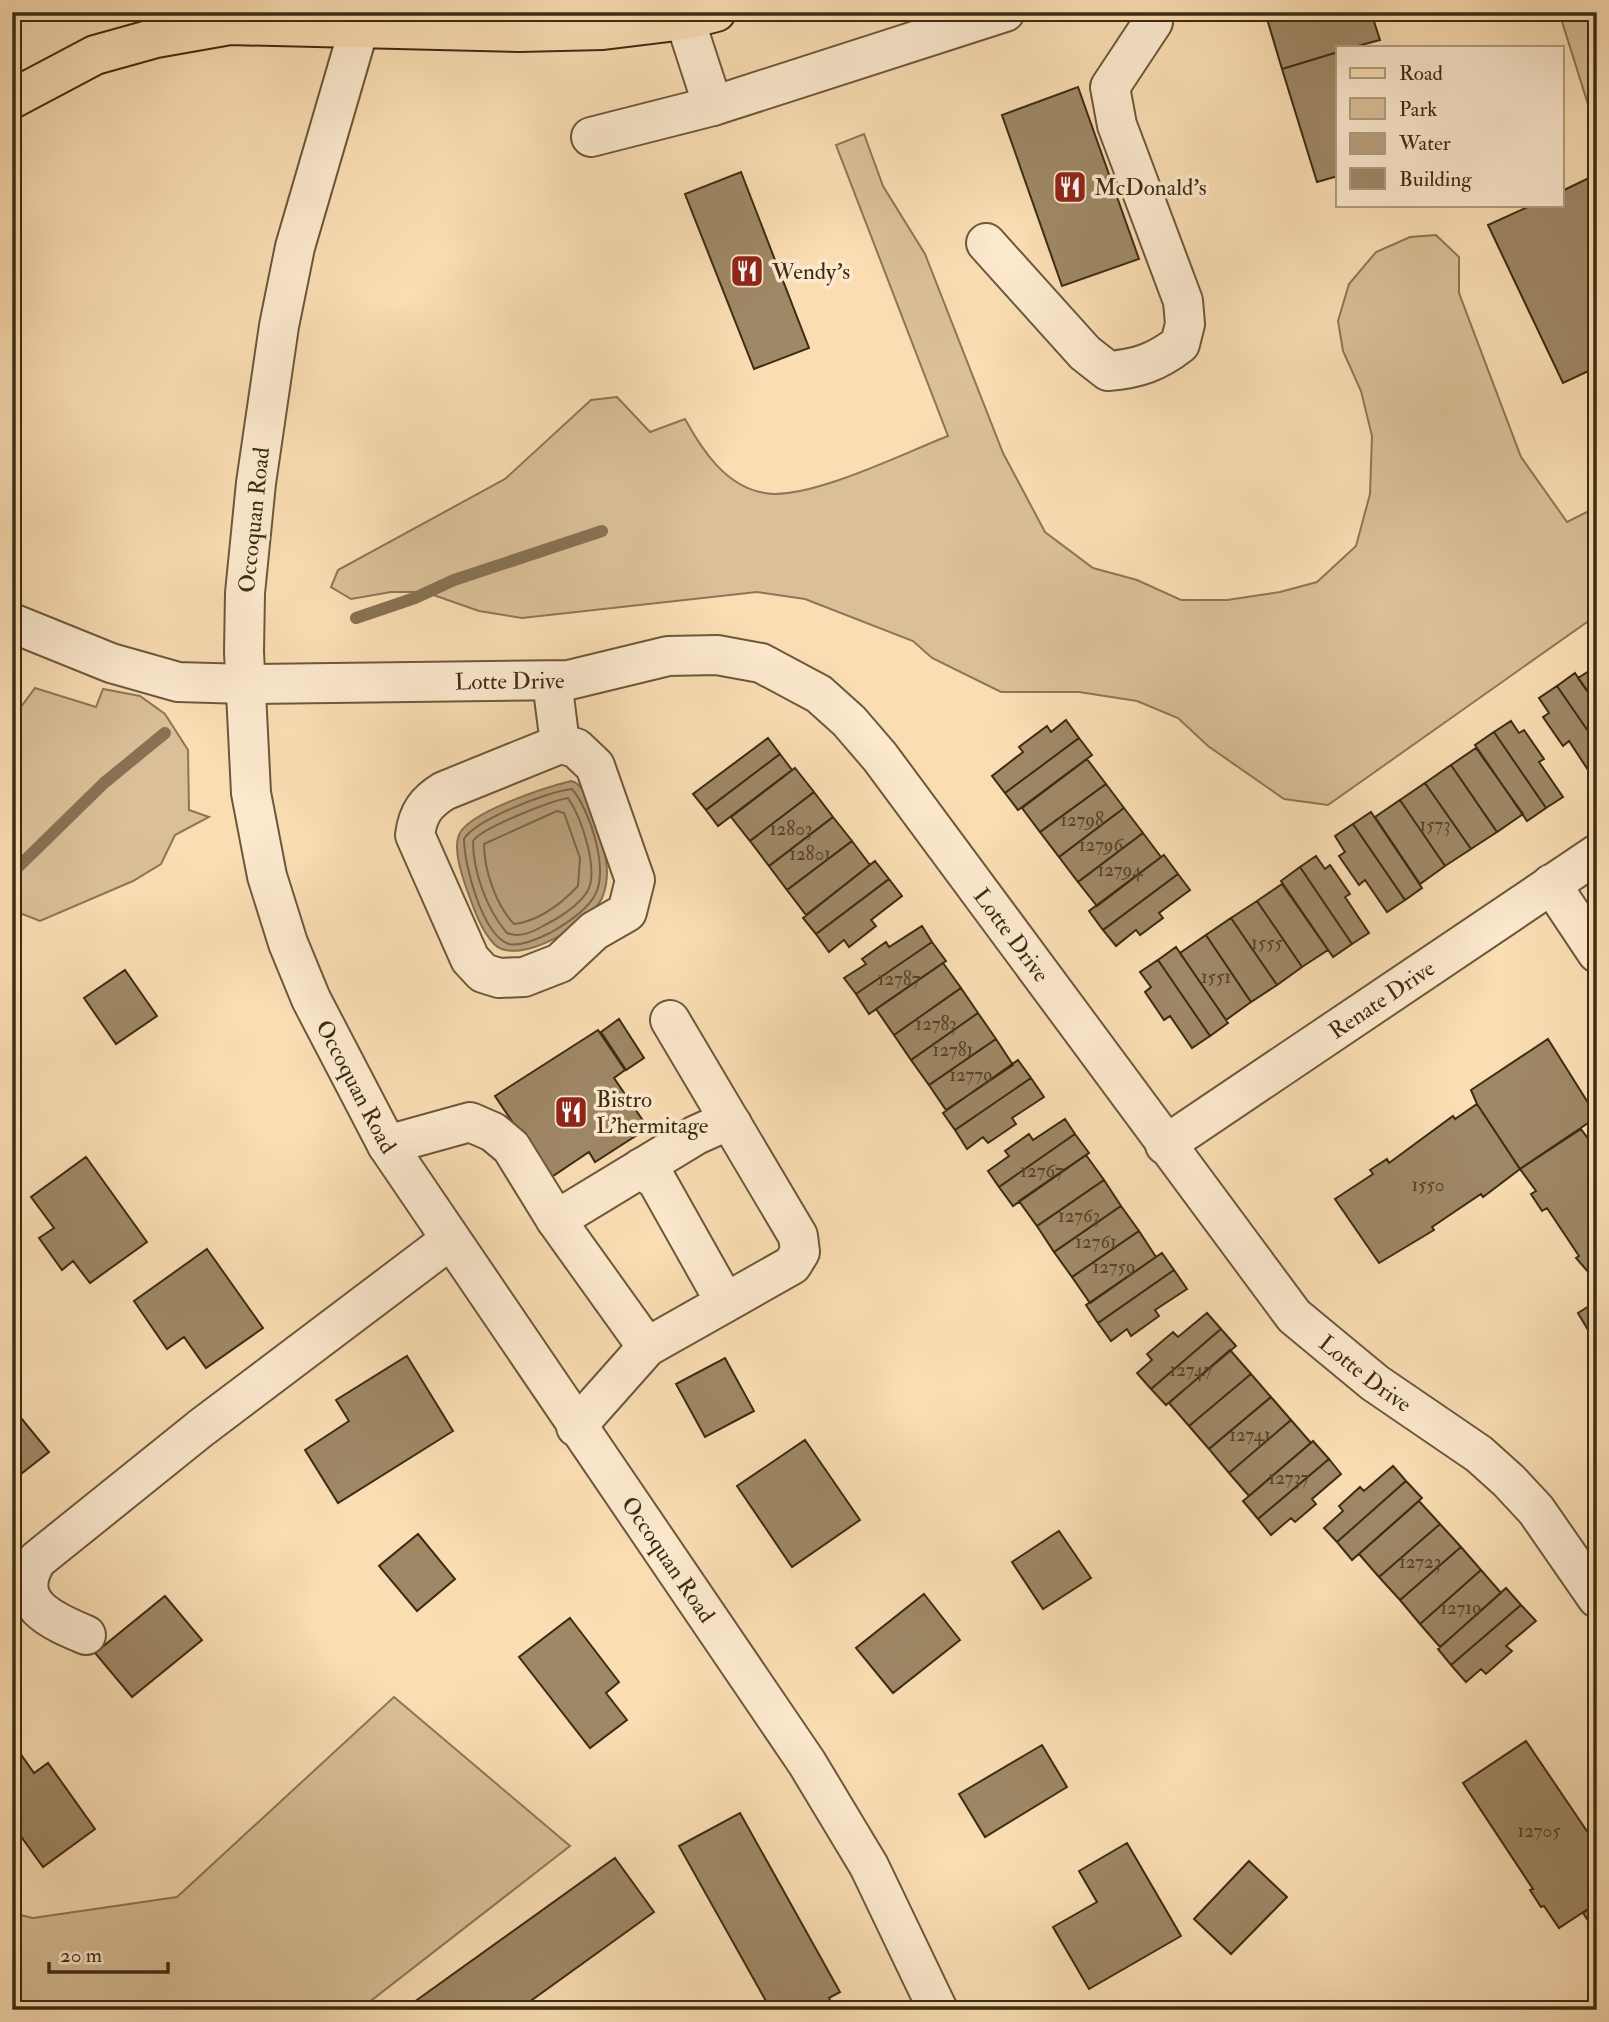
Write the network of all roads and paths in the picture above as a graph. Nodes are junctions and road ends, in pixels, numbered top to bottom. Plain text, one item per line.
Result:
1 (1005, 12) edge
2 (701, 16) edge
3 (363, 17) edge
4 (1153, 22) dead end
5 (12, 99) edge
6 (713, 106) junction
7 (591, 137) dead end
8 (986, 243) dead end
9 (12, 623) edge
10 (552, 681) junction
11 (246, 684) junction
12 (560, 744) junction
13 (1597, 854) edge
14 (1551, 884) junction
15 (1597, 953) edge
16 (670, 1020) dead end
17 (732, 1124) junction
18 (387, 1145) junction
19 (1165, 1145) junction
20 (641, 1168) junction
21 (556, 1220) junction
22 (450, 1240) junction
23 (725, 1302) junction
24 (647, 1347) junction
25 (576, 1427) junction
26 (1597, 1598) edge
27 (86, 1635) dead end
28 (938, 2010) edge

1 - 6 street
2 - 3 main road
2 - 6 street
3 - 5 main road
3 - 11 street, Occoquan Road
4 - 8 street
6 - 7 street
9 - 11 street, Lotte Drive
10 - 11 street, Lotte Drive
10 - 12 street
10 - 19 street, Lotte Drive
11 - 18 street, Occoquan Road
12 - 12 street
13 - 14 street, Renate Drive
14 - 15 street
14 - 19 street, Renate Drive
16 - 17 street
17 - 20 street
17 - 23 street
18 - 21 street
18 - 22 street, Occoquan Road
19 - 26 street, Lotte Drive
20 - 21 street
20 - 23 street
21 - 24 street
22 - 25 street, Occoquan Road
22 - 27 street
23 - 24 street
24 - 25 street
25 - 28 street, Occoquan Road

